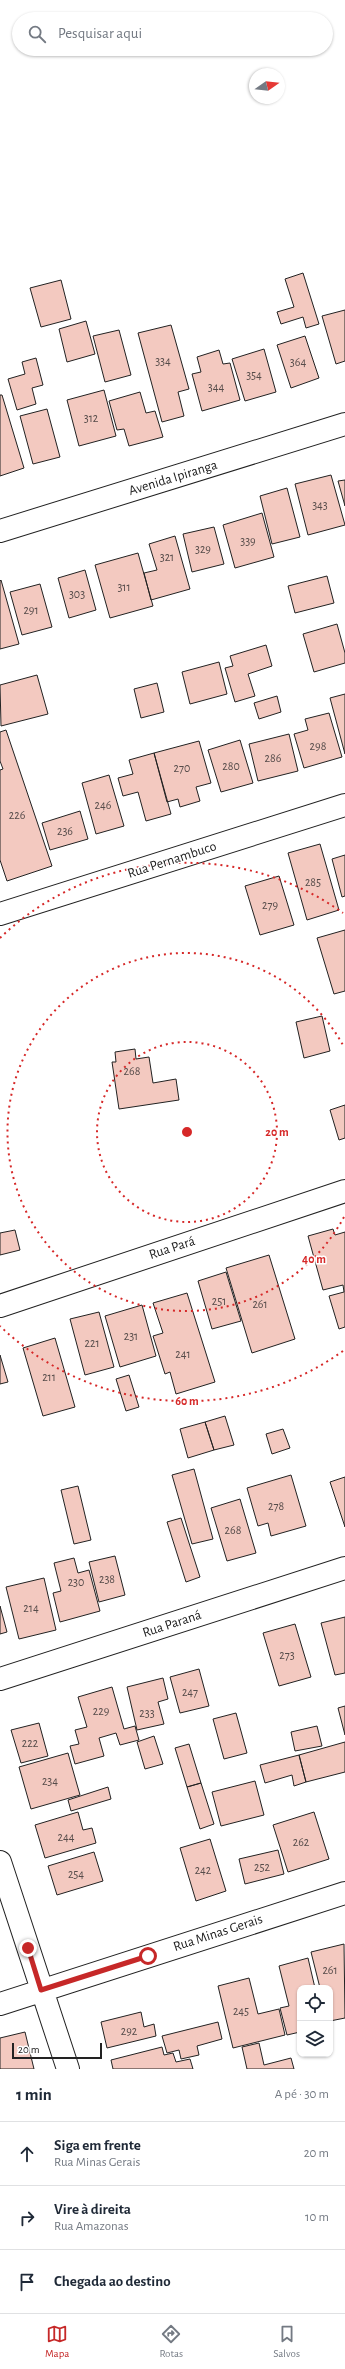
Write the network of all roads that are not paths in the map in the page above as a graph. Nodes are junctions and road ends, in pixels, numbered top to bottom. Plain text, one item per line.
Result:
1 (345, 424) edge
2 (0, 531) edge
3 (345, 805) edge
4 (0, 914) edge
5 (345, 1191) edge
6 (0, 1306) edge
7 (345, 1568) edge
8 (0, 1679) edge
9 (0, 1862) edge
10 (345, 1893) edge
11 (41, 1990) junction
12 (0, 2004) edge
13 (68, 2069) edge

1 - 2 street, Avenida Ipiranga
3 - 4 street, Rua Pernambuco
5 - 6 street, Rua Pará
7 - 8 street, Rua Paraná
9 - 11 street
10 - 11 street, Rua Minas Gerais
11 - 12 street, Rua Minas Gerais
11 - 13 street

